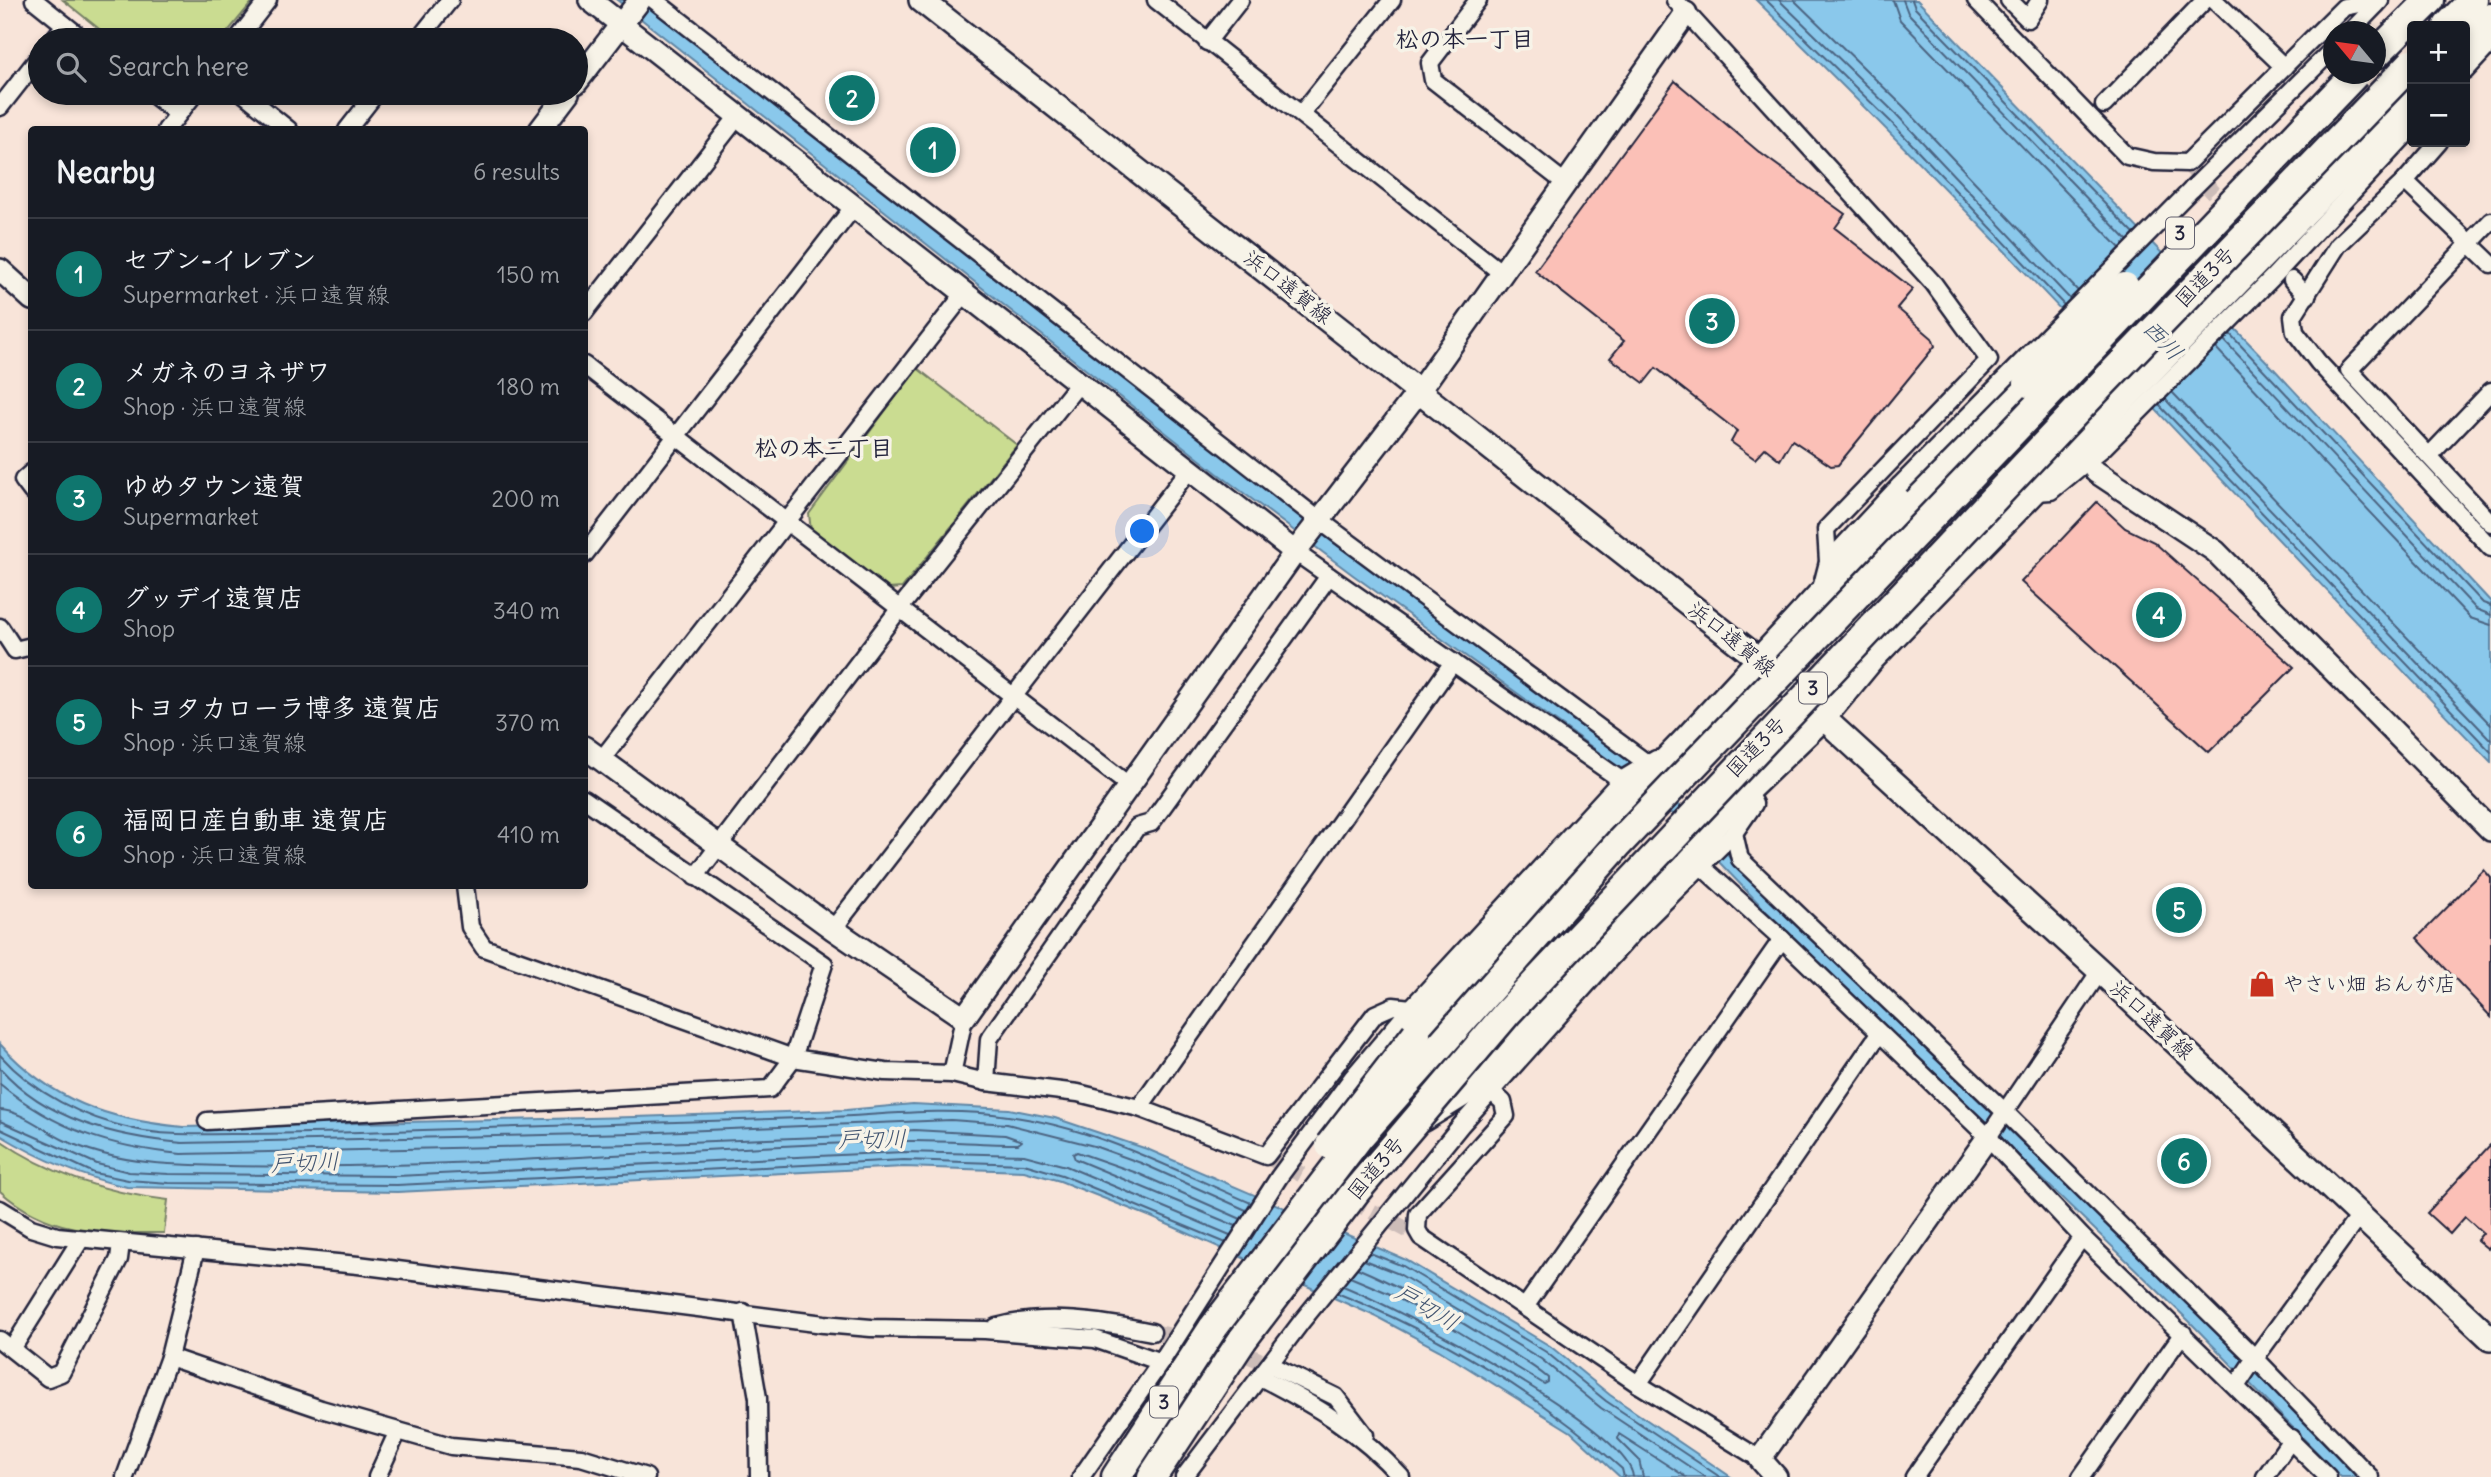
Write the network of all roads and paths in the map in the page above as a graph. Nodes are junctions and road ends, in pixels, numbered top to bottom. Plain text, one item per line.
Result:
1 (34, 0) edge
2 (268, 0) edge
3 (450, 0) edge
4 (590, 0) edge
5 (640, 0) edge
6 (654, 0) edge
7 (920, 0) edge
8 (1156, 0) edge
9 (1240, 0) edge
10 (1392, 0) edge
11 (1478, 0) edge
12 (1976, 0) edge
13 (2009, 0) edge
14 (2040, 0) edge
15 (2205, 0) edge
16 (2214, 0) edge
17 (2430, 0) edge
18 (2473, 0) edge
19 (2379, 3) edge
20 (1681, 6) edge
21 (2491, 18) edge
22 (2361, 21) edge
23 (2453, 21) edge
24 (621, 24) junction
25 (65, 25) junction
26 (63, 28) edge
27 (69, 28) edge
28 (246, 28) edge
29 (428, 28) edge
30 (2470, 41) edge
31 (1207, 42) junction
32 (2386, 43) edge
33 (2491, 43) edge
34 (2323, 58) edge
35 (2470, 66) edge
36 (588, 67) edge
37 (2284, 67) junction
38 (2407, 68) edge
39 (28, 71) edge
40 (2345, 84) edge
41 (2345, 84) edge
42 (166, 105) edge
43 (185, 105) edge
44 (258, 105) edge
45 (367, 105) edge
46 (559, 105) edge
47 (2104, 105) dead end
48 (2407, 106) edge
49 (0, 107) edge
50 (178, 114) junction
51 (1301, 114) junction
52 (739, 115) junction
53 (169, 126) edge
54 (284, 126) edge
55 (350, 126) edge
56 (543, 126) edge
57 (2407, 133) edge
58 (2435, 147) edge
59 (2405, 181) junction
60 (1565, 183) junction
61 (855, 205) junction
62 (2491, 221) edge
63 (2470, 243) junction
64 (2491, 264) edge
65 (0, 270) edge
66 (2263, 270) junction
67 (1503, 274) junction
68 (2292, 280) tunnel mouth
69 (964, 294) junction
70 (28, 295) edge
71 (2306, 296) junction
72 (588, 308) edge
73 (588, 368) edge
74 (1080, 382) junction
75 (1419, 391) junction
76 (2491, 391) edge
77 (675, 436) junction
78 (2429, 456) junction
79 (1189, 470) junction
80 (2096, 472) dead end
81 (1319, 520) junction
82 (785, 521) junction
83 (2491, 523) edge
84 (2491, 548) edge
85 (588, 550) edge
86 (1295, 552) junction
87 (1828, 562) junction
88 (1329, 576) junction
89 (1820, 597) junction
90 (900, 608) junction
91 (0, 627) edge
92 (28, 647) edge
93 (1760, 660) junction
94 (1453, 663) junction
95 (1013, 696) junction
96 (1823, 715) junction
97 (1686, 742) junction
98 (593, 753) edge
99 (1648, 764) junction
100 (1621, 780) junction
101 (1131, 787) junction
102 (1746, 789) junction
103 (588, 802) edge
104 (2491, 831) edge
105 (1734, 833) junction
106 (718, 845) junction
107 (1700, 865) junction
108 (695, 877) junction
109 (465, 889) edge
110 (833, 929) junction
111 (1782, 939) junction
112 (2100, 971) junction
113 (964, 1018) junction
114 (1414, 1021) junction
115 (1879, 1034) junction
116 (793, 1058) junction
117 (952, 1074) junction
118 (986, 1082) junction
119 (1480, 1090) junction
120 (1139, 1108) junction
121 (2006, 1112) junction
122 (206, 1121) dead end
123 (1415, 1122) junction
124 (1988, 1137) junction
125 (0, 1209) edge
126 (2359, 1216) junction
127 (2082, 1237) junction
128 (81, 1238) junction
129 (121, 1243) junction
130 (196, 1249) junction
131 (1525, 1307) junction
132 (743, 1312) junction
133 (1219, 1321) junction
134 (985, 1330) junction
135 (1152, 1332) tunnel mouth
136 (2183, 1333) junction
137 (2491, 1339) edge
138 (6, 1345) edge
139 (169, 1357) junction
140 (2255, 1359) junction
141 (1161, 1362) junction
142 (1273, 1366) tunnel mouth
143 (1259, 1377) junction
144 (1639, 1384) junction
145 (2237, 1385) junction
146 (398, 1431) junction
147 (2291, 1438) junction
148 (1377, 1450) junction
149 (1760, 1459) junction
150 (125, 1477) edge
151 (377, 1477) edge
152 (646, 1477) edge
153 (760, 1477) edge
154 (1081, 1477) edge
155 (1116, 1477) edge
156 (1152, 1477) edge
157 (1184, 1477) edge
158 (1401, 1477) edge
159 (1776, 1477) edge
160 (1914, 1477) edge
161 (2081, 1477) edge
162 (2265, 1477) edge
163 (2328, 1477) edge
164 (2370, 1477) edge

1 - 25 street
2 - 28 street
3 - 29 street
4 - 24 street
5 - 24 street
6 - 81 street
7 - 75 main road, 浜口遠賀線
8 - 31 street
9 - 31 street
10 - 51 street
11 - 60 street
12 - 37 street
13 - 14 street
15 - 47 street
16 - 37 street
17 - 32 highway
18 - 23 highway
19 - 22 street
19 - 37 street
20 - 60 street
20 - 87 street
21 - 30 highway
24 - 36 street
24 - 52 street
25 - 26 street
25 - 27 street
31 - 51 street
33 - 35 street
34 - 87 street, bridge
38 - 123 highway, 国道3号 / 3, bridge
39 - 49 street
40 - 89 highway, 3, bridge
41 - 133 highway, 国道3号 / 3, bridge
42 - 50 street
43 - 50 street
44 - 54 street
45 - 55 street
46 - 56 street
48 - 66 highway
50 - 53 street
51 - 67 street
52 - 61 street
52 - 72 street
57 - 66 street
58 - 59 street
59 - 63 street
59 - 71 street
60 - 67 street
61 - 69 street
61 - 77 street
62 - 63 street
63 - 64 street
63 - 78 street
65 - 70 street
66 - 96 highway
67 - 75 street
68 - 71 street
69 - 74 street
69 - 82 street
71 - 84 street
73 - 77 street
74 - 79 street
74 - 90 street
75 - 81 street
75 - 93 main road, 浜口遠賀線
76 - 78 street
77 - 82 street
77 - 85 street
78 - 83 street
79 - 86 street
79 - 95 street
80 - 104 street
81 - 86 street
81 - 99 street
82 - 90 street
82 - 98 street
86 - 88 street
86 - 101 street
87 - 89 street
88 - 94 street
88 - 118 street
89 - 93 highway
90 - 95 street
90 - 106 street
91 - 92 street
93 - 96 main road, 浜口遠賀線
93 - 97 highway
94 - 100 street
94 - 120 street
95 - 101 street
95 - 110 street
96 - 102 highway
96 - 112 main road, 浜口遠賀線
97 - 99 street
97 - 114 highway
98 - 106 street
99 - 100 street
100 - 114 street
101 - 113 street
102 - 105 street
102 - 119 highway
103 - 108 street
105 - 107 street
105 - 121 street
106 - 108 street
106 - 110 street
107 - 111 street
107 - 119 street
108 - 116 street
109 - 116 street
110 - 113 street
111 - 115 street
111 - 131 street
112 - 121 street
112 - 126 main road, 浜口遠賀線
113 - 117 street
114 - 120 street
114 - 133 highway, bridge
114 - 141 street
115 - 124 street
115 - 144 street
116 - 117 street
116 - 122 street
117 - 118 street
118 - 120 street
119 - 123 highway
119 - 131 street
119 - 143 street
121 - 124 street
121 - 140 street
123 - 156 highway, 国道3号 / 3, bridge
124 - 127 street
124 - 149 street
125 - 128 street
126 - 137 main road, 浜口遠賀線
126 - 140 street
127 - 136 street
127 - 160 street
128 - 129 street
128 - 138 street
129 - 130 street
129 - 138 street
130 - 132 street
130 - 139 street
131 - 144 street
132 - 134 street
132 - 153 street
133 - 155 highway, 国道3号 / 3
134 - 135 street
134 - 141 street
136 - 145 street
136 - 161 street
139 - 146 street
139 - 150 street
140 - 145 street
140 - 164 street
141 - 154 street
142 - 148 street
143 - 148 street
143 - 157 street
144 - 149 street
145 - 147 street
146 - 151 street
146 - 152 street
147 - 162 street
147 - 163 street
148 - 158 street
149 - 159 street

